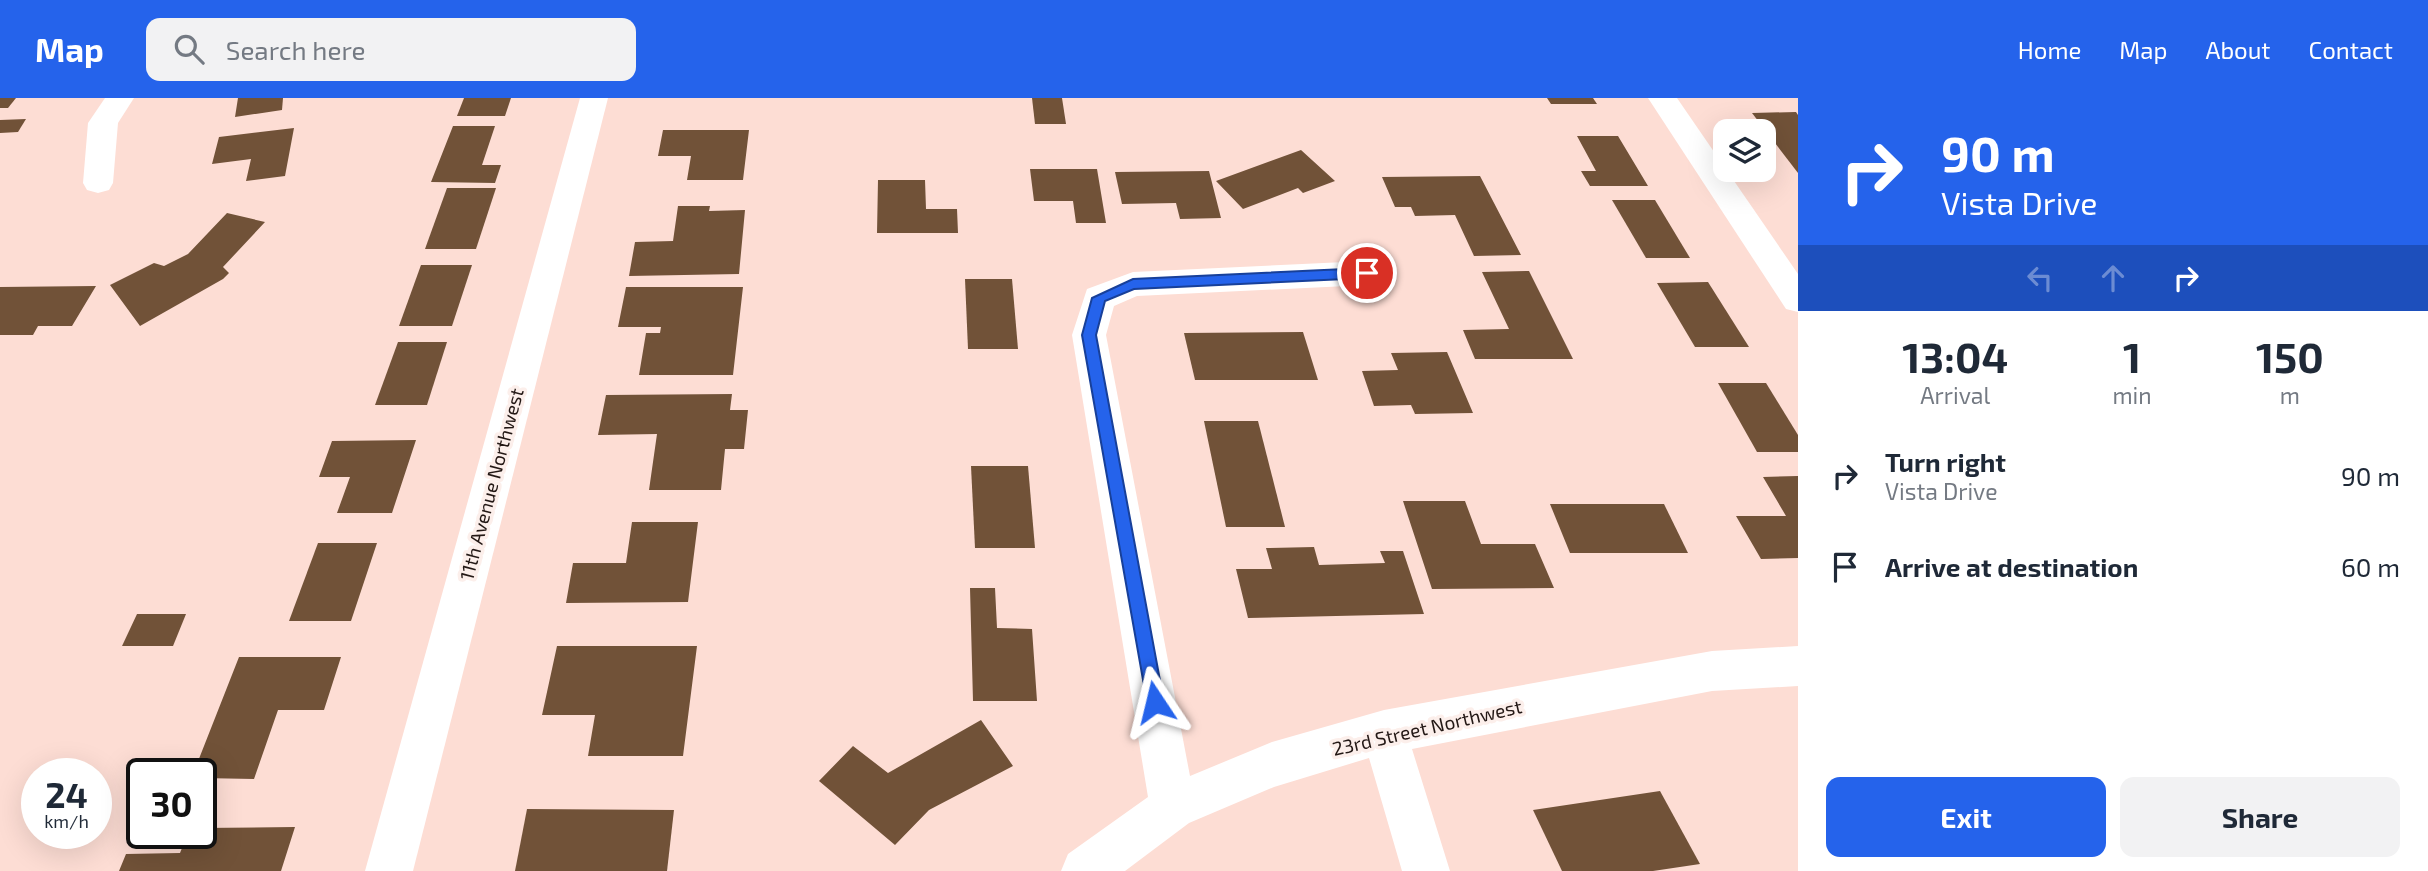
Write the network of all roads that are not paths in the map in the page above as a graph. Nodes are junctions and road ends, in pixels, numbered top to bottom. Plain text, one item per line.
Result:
1 (120, 98) edge
2 (594, 98) edge
3 (1662, 98) edge
4 (99, 183) dead end
5 (1367, 273) dead end
6 (1798, 300) edge
7 (1798, 666) edge
8 (1384, 732) junction
9 (1173, 807) junction
10 (389, 871) edge
11 (1085, 871) edge
12 (1426, 871) edge

1 - 4 street
2 - 10 street, 11th Avenue Northwest
3 - 6 street
5 - 9 street
7 - 8 street, 23rd Street Northwest
8 - 9 street, 23rd Street Northwest
8 - 12 street
9 - 11 street, 23rd Street Northwest

